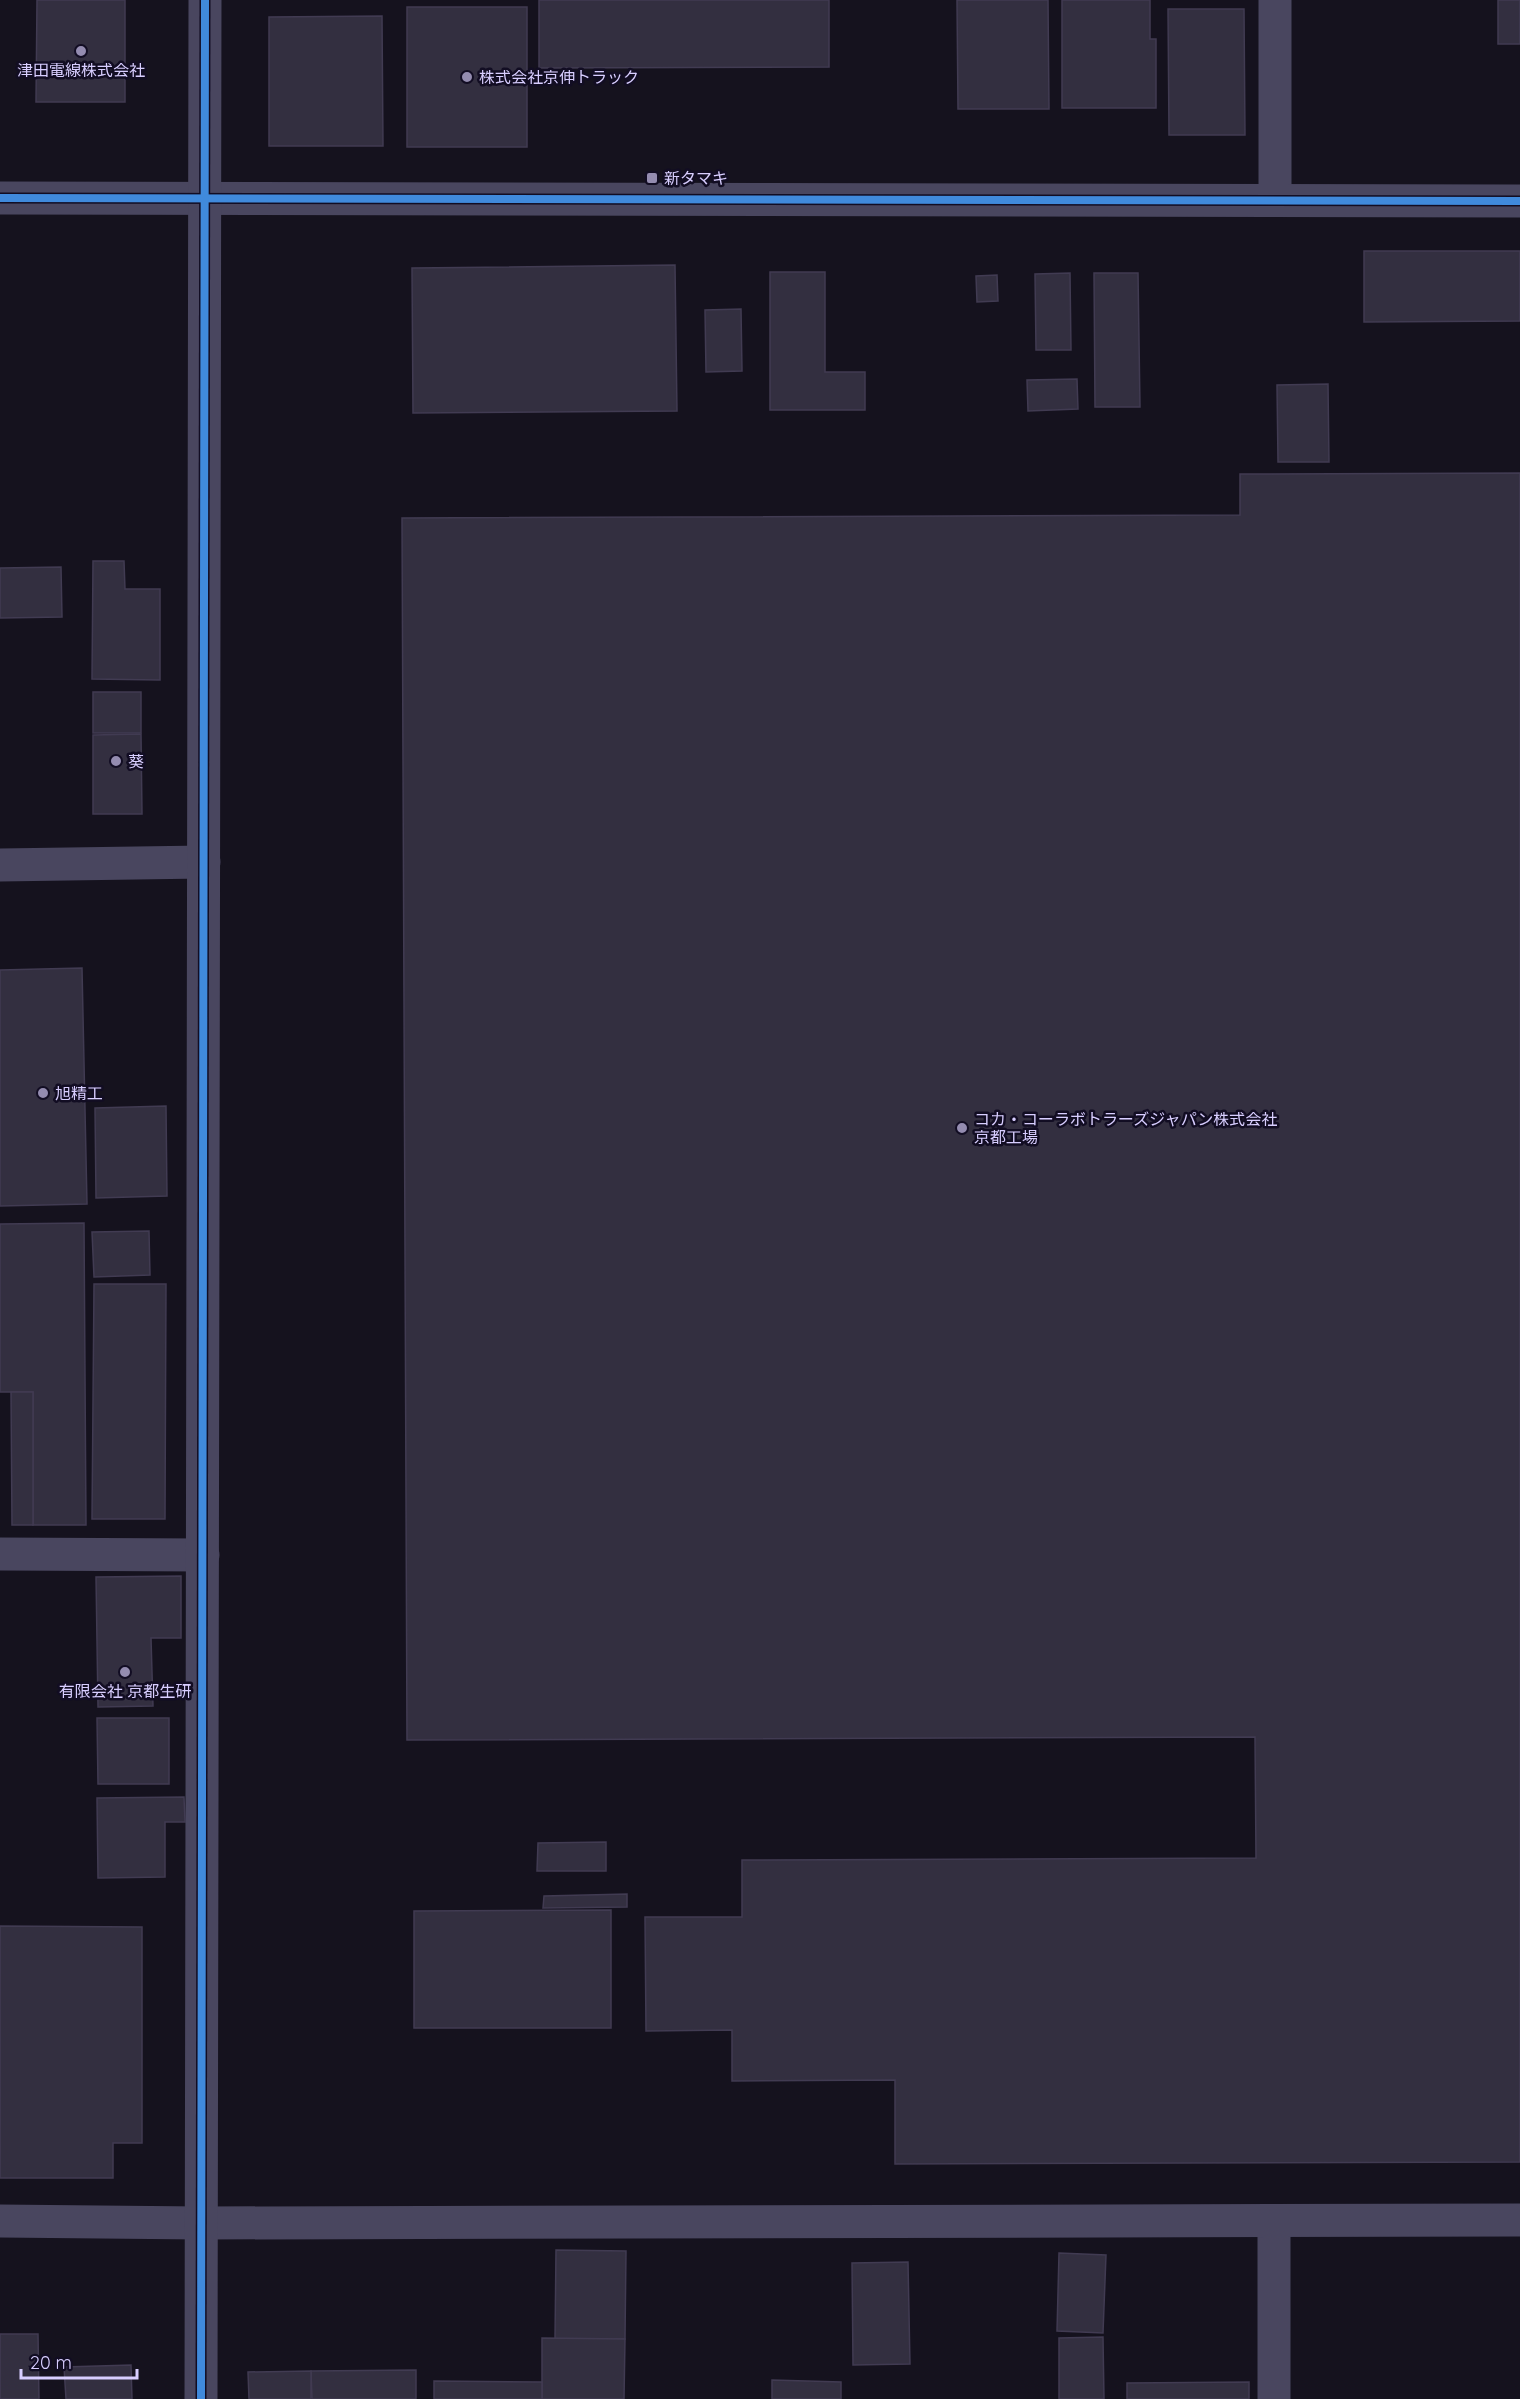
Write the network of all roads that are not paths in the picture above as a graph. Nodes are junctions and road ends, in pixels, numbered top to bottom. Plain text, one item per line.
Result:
1 (205, 0) edge
2 (1275, 0) edge
3 (205, 197) junction
4 (0, 198) edge
5 (1275, 200) junction
6 (1520, 201) edge
7 (204, 862) junction
8 (0, 865) edge
9 (0, 1554) edge
10 (203, 1555) junction
11 (1274, 2220) junction
12 (1520, 2220) edge
13 (0, 2222) edge
14 (201, 2223) junction
15 (201, 2399) edge
16 (1274, 2399) edge

1 - 3 street
2 - 5 street
3 - 4 street
3 - 5 street
3 - 7 street
5 - 6 street
7 - 8 street
7 - 10 street
9 - 10 street
10 - 14 street
11 - 12 street
11 - 14 street
11 - 16 street
13 - 14 street
14 - 15 street

